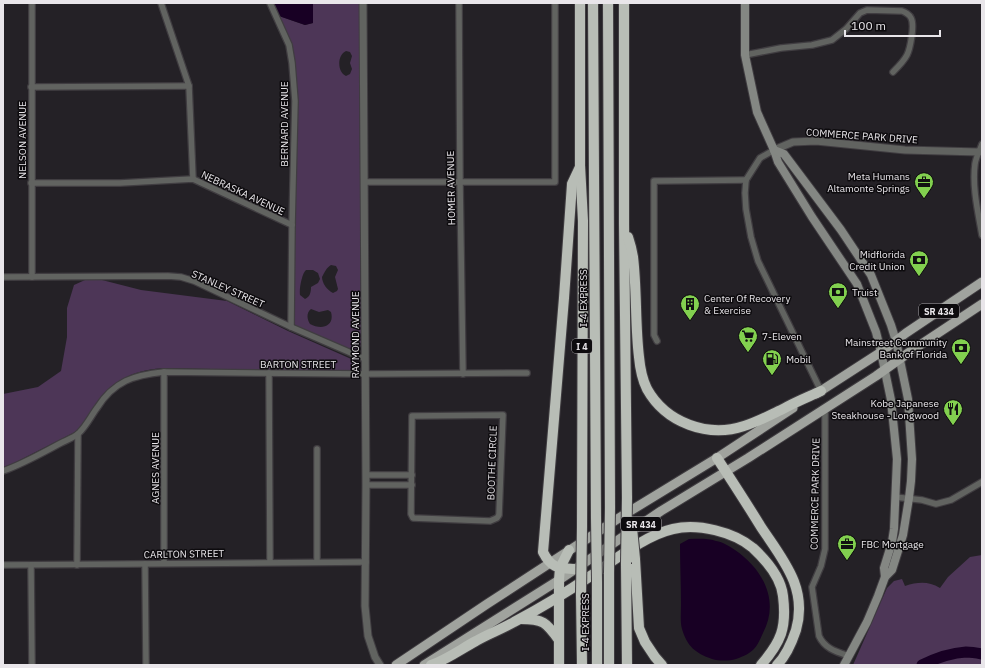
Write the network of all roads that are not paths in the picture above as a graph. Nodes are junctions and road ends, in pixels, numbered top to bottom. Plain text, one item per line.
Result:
1 (32, 3) edge
2 (161, 3) edge
3 (270, 3) edge
4 (363, 3) edge
5 (459, 3) edge
6 (555, 3) edge
7 (580, 3) edge
8 (593, 3) edge
9 (608, 3) edge
10 (624, 3) edge
11 (745, 3) edge
12 (745, 55) junction
13 (893, 72) dead end
14 (189, 86) junction
15 (32, 87) junction
16 (982, 144) edge
17 (774, 150) junction
18 (979, 152) junction
19 (580, 165) junction
20 (193, 179) junction
21 (746, 180) junction
22 (364, 182) junction
23 (31, 183) junction
24 (460, 183) junction
25 (624, 224) junction
26 (292, 225) junction
27 (982, 235) edge
28 (3, 277) edge
29 (32, 277) junction
30 (982, 282) edge
31 (982, 304) edge
32 (291, 328) junction
33 (657, 341) dead end
34 (896, 341) junction
35 (881, 352) junction
36 (365, 359) junction
37 (900, 359) junction
38 (885, 371) junction
39 (164, 372) junction
40 (269, 373) junction
41 (527, 373) dead end
42 (365, 374) junction
43 (463, 374) junction
44 (821, 391) junction
45 (825, 409) junction
46 (78, 434) junction
47 (317, 449) dead end
48 (717, 458) junction
49 (3, 471) edge
50 (726, 472) junction
51 (366, 475) junction
52 (412, 475) junction
53 (982, 482) edge
54 (412, 485) junction
55 (366, 486) junction
56 (895, 497) junction
57 (909, 498) junction
58 (569, 550) junction
59 (630, 561) junction
60 (270, 562) junction
61 (317, 562) junction
62 (366, 562) junction
63 (164, 563) junction
64 (549, 563) junction
65 (77, 564) junction
66 (145, 564) junction
67 (3, 565) edge
68 (31, 565) junction
69 (560, 568) junction
70 (574, 569) junction
71 (885, 577) junction
72 (559, 580) junction
73 (559, 596) junction
74 (519, 619) junction
75 (559, 640) junction
76 (849, 656) junction
77 (32, 665) edge
78 (146, 665) edge
79 (380, 665) edge
80 (396, 665) edge
81 (424, 665) edge
82 (430, 665) edge
83 (559, 665) edge
84 (582, 665) edge
85 (597, 665) edge
86 (609, 665) edge
87 (627, 665) edge
88 (662, 665) edge
89 (761, 665) edge
90 (777, 665) edge
91 (844, 665) edge

1 - 15 street, NELSON AVENUE
2 - 14 street, NEBRASKA AVENUE
3 - 26 street, BERNARD AVENUE
4 - 22 street, RAYMOND AVENUE
5 - 24 street, HOMER AVENUE
6 - 24 street
7 - 19 highway, I 4
8 - 85 highway, I-4 EXPRESS, bridge
9 - 86 highway, bridge
10 - 25 highway
11 - 12 main road
12 - 13 street
12 - 17 main road
14 - 15 street
14 - 20 street, NEBRASKA AVENUE
15 - 23 street, NELSON AVENUE
16 - 18 street
17 - 18 street, COMMERCE PARK DRIVE
17 - 21 street, COMMERCE PARK DRIVE
17 - 34 main road
17 - 35 main road
18 - 27 street
19 - 64 highway
19 - 84 highway, I 4, bridge
20 - 23 street
20 - 26 street, NEBRASKA AVENUE
21 - 33 street
21 - 44 street
22 - 24 street
22 - 36 street, RAYMOND AVENUE
23 - 29 street, NELSON AVENUE
24 - 43 street, HOMER AVENUE
25 - 44 highway
25 - 59 highway, bridge
26 - 32 street, NEBRASKA AVENUE
28 - 29 street, STANLEY STREET
29 - 32 street, STANLEY STREET
30 - 34 main road, SR 434
31 - 37 main road, SR 434
32 - 36 street, STANLEY STREET
34 - 35 main road, SR 434
34 - 37 main road
35 - 38 main road
35 - 44 main road, SR 434
36 - 42 street, RAYMOND AVENUE
37 - 38 main road, SR 434
37 - 57 main road
38 - 45 main road, SR 434
38 - 56 main road
39 - 40 street, BARTON STREET
39 - 46 street, BARTON STREET
39 - 63 street, AGNES AVENUE
40 - 42 street, BARTON STREET
40 - 60 street
41 - 43 street, BARTON STREET
42 - 43 street, BARTON STREET
42 - 51 street, RAYMOND AVENUE
44 - 48 main road, SR 434
45 - 50 main road, SR 434
45 - 76 street, COMMERCE PARK DRIVE
46 - 49 street
46 - 65 street
47 - 61 street
48 - 50 highway
48 - 58 main road, SR 434
50 - 70 main road, SR 434
50 - 90 highway
51 - 52 street
51 - 55 street, RAYMOND AVENUE
52 - 54 street, BOOTHE CIRCLE
52 - 54 street, BOOTHE CIRCLE
53 - 57 street
54 - 55 street
55 - 62 street, RAYMOND AVENUE
56 - 57 street
56 - 71 main road
57 - 71 main road
58 - 64 main road, SR 434
58 - 69 highway
59 - 87 highway
59 - 88 highway
60 - 61 street, CARLTON STREET
60 - 63 street, CARLTON STREET
61 - 62 street, CARLTON STREET
62 - 79 street, RAYMOND AVENUE
63 - 66 street, CARLTON STREET
64 - 69 highway
64 - 80 main road, SR 434
65 - 66 street, CARLTON STREET
65 - 68 street, CARLTON STREET
66 - 78 street
67 - 68 street, CARLTON STREET
68 - 77 street
69 - 70 highway
69 - 72 highway
70 - 72 main road, SR 434
71 - 76 main road
72 - 73 highway
72 - 81 main road, SR 434
73 - 74 highway
73 - 75 highway
73 - 89 highway
74 - 75 highway
74 - 82 highway
75 - 83 highway
76 - 91 main road

